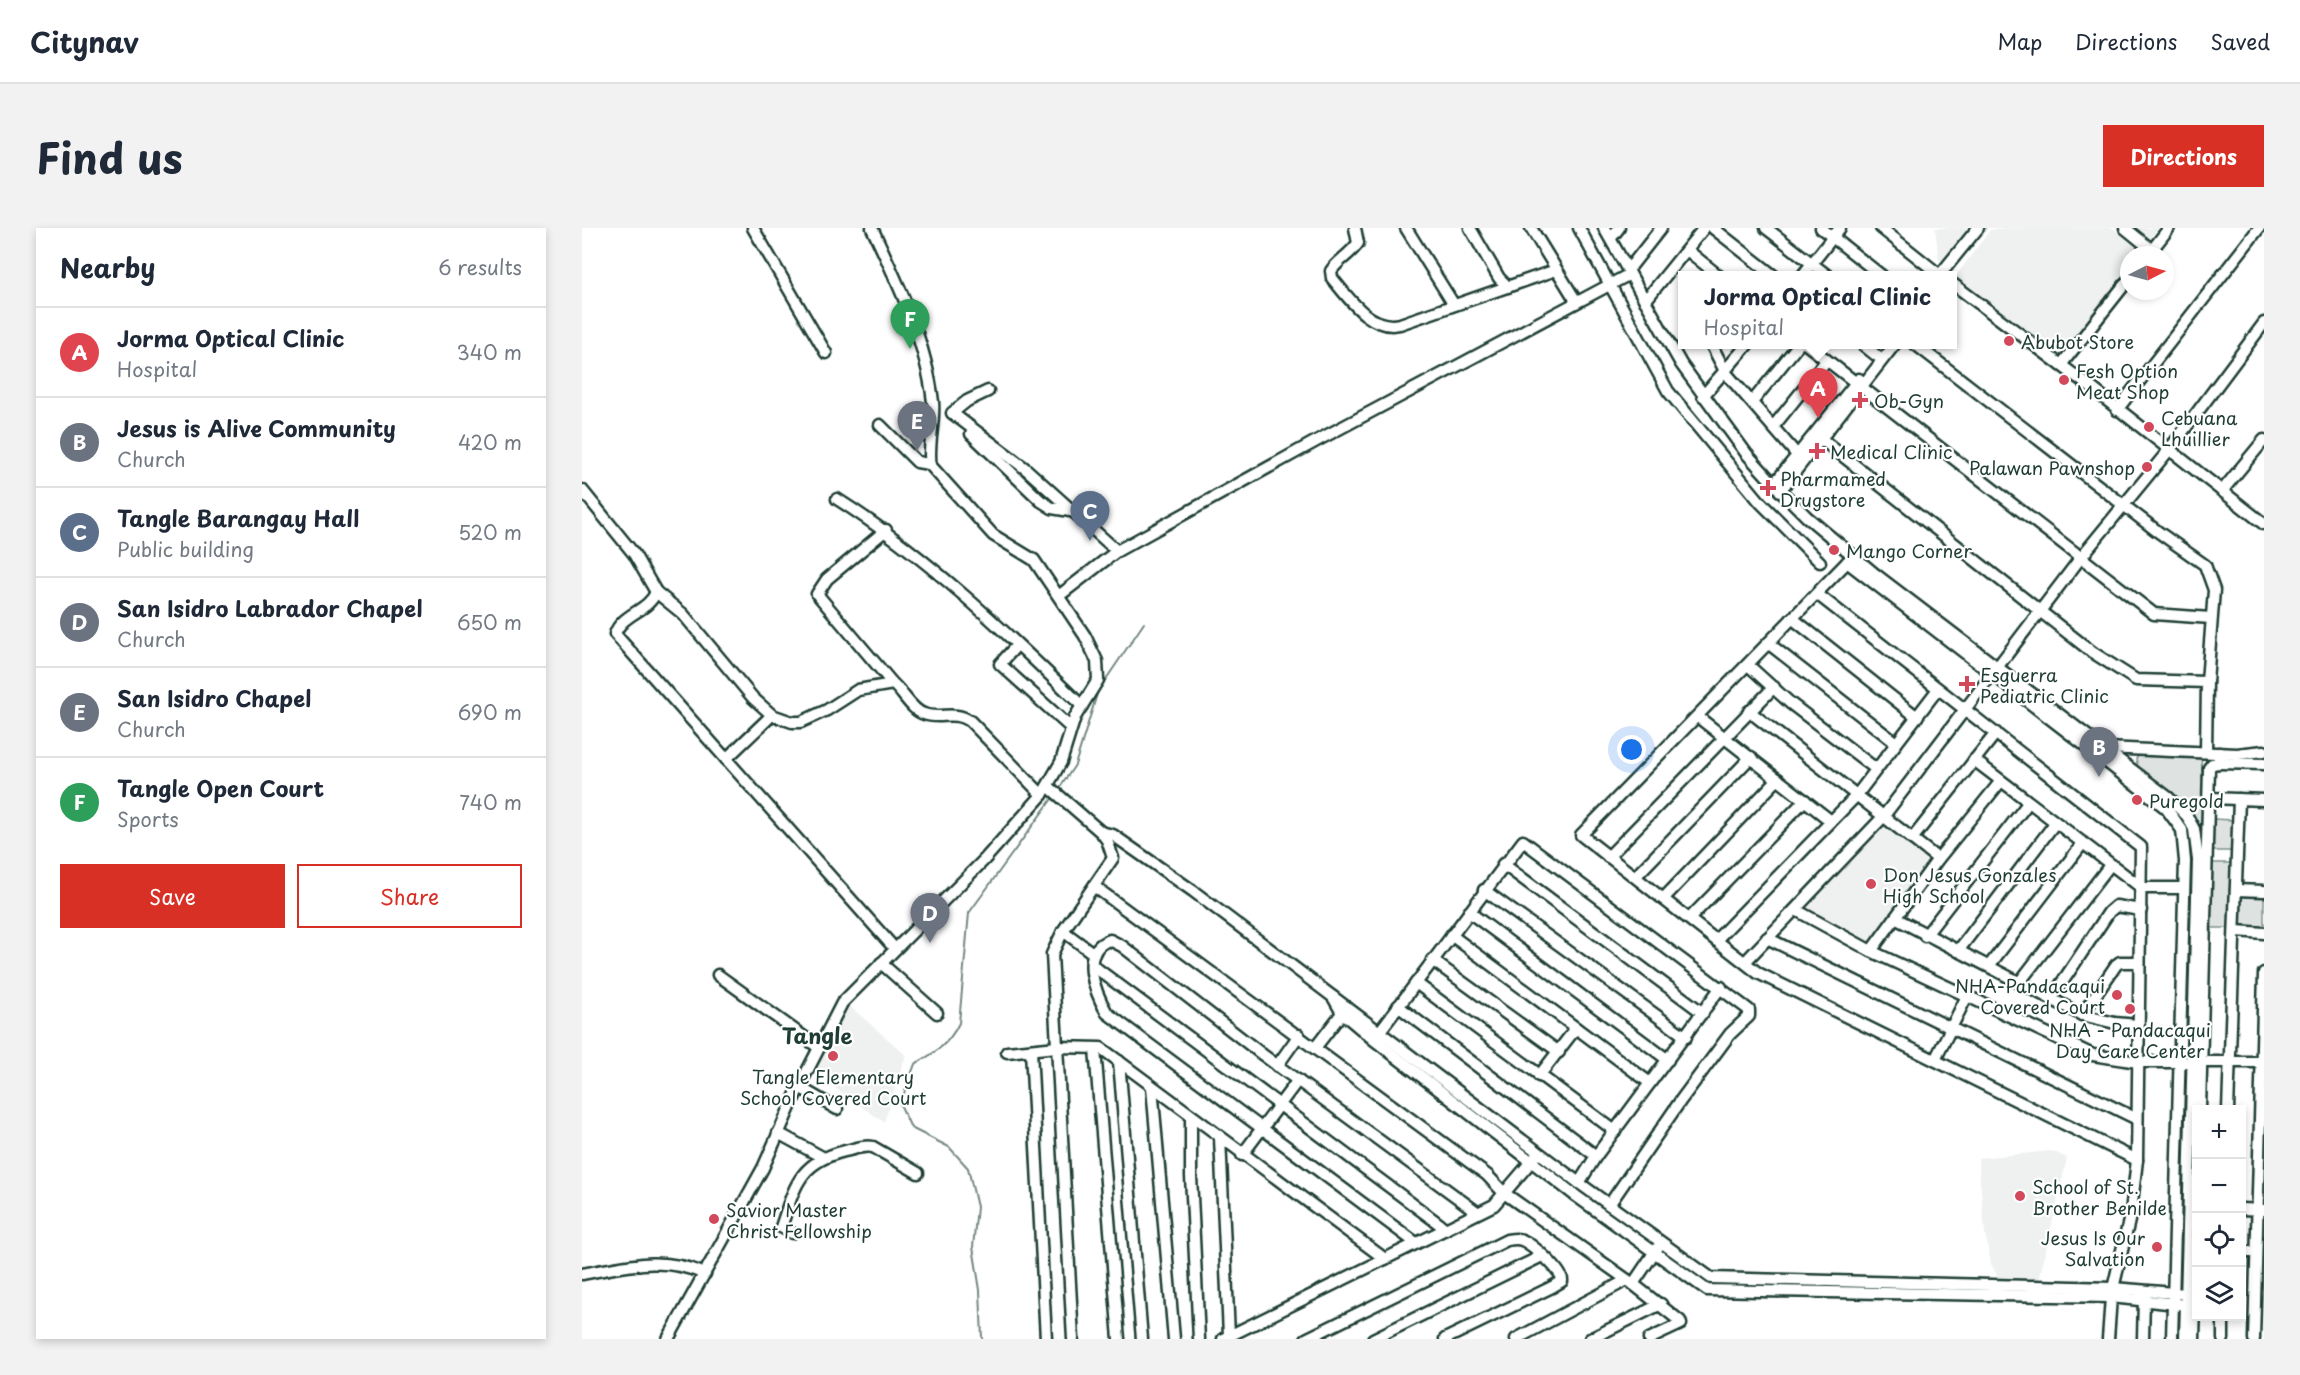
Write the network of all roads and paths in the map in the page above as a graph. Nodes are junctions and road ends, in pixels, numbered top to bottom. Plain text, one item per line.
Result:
1 (753, 228) edge
2 (872, 228) edge
3 (1355, 228) edge
4 (1406, 228) edge
5 (1470, 228) edge
6 (1531, 228) edge
7 (1579, 228) edge
8 (1604, 228) edge
9 (1618, 228) edge
10 (1661, 228) edge
11 (1704, 228) edge
12 (1713, 228) edge
13 (1766, 228) edge
14 (1821, 228) edge
15 (1840, 228) edge
16 (1881, 228) edge
17 (1978, 228) edge
18 (1984, 228) edge
19 (2125, 228) edge
20 (2169, 228) edge
21 (2259, 228) edge
22 (1833, 237) junction
23 (1611, 238) junction
24 (2143, 246) edge
25 (2155, 246) edge
26 (1687, 250) junction
27 (1812, 262) junction
28 (1556, 270) junction
29 (1711, 271) edge
30 (1768, 271) edge
31 (1806, 271) edge
32 (1822, 271) edge
33 (1876, 271) edge
34 (1937, 271) edge
35 (1945, 271) edge
36 (1946, 271) edge
37 (1629, 272) junction
38 (1612, 285) junction
39 (1508, 286) junction
40 (1957, 287) edge
41 (2120, 290) edge
42 (1576, 301) junction
43 (1645, 301) junction
44 (1455, 305) junction
45 (2264, 323) edge
46 (1713, 349) edge
47 (1745, 349) edge
48 (1796, 349) edge
49 (1811, 349) edge
50 (1867, 349) edge
51 (1883, 349) edge
52 (1890, 349) edge
53 (1921, 349) edge
54 (826, 353) dead end
55 (1877, 356) junction
56 (1826, 361) junction
57 (2061, 365) junction
58 (1726, 372) junction
59 (1858, 386) junction
60 (988, 391) dead end
61 (1703, 396) junction
62 (1753, 400) junction
63 (933, 404) junction
64 (2117, 410) junction
65 (952, 413) junction
66 (880, 425) dead end
67 (1773, 427) junction
68 (1818, 437) junction
69 (2264, 440) edge
70 (2169, 450) junction
71 (1798, 456) junction
72 (929, 464) junction
73 (1777, 487) junction
74 (582, 490) edge
75 (2222, 491) junction
76 (837, 499) dead end
77 (2124, 505) junction
78 (1076, 512) junction
79 (2264, 524) edge
80 (886, 530) junction
81 (1117, 551) junction
82 (2082, 556) junction
83 (1850, 559) junction
84 (1820, 562) dead end
85 (656, 592) junction
86 (1817, 594) junction
87 (1060, 595) junction
88 (2040, 612) junction
89 (1792, 618) junction
90 (2211, 618) junction
91 (1768, 644) junction
92 (1017, 645) junction
93 (1748, 665) junction
94 (1994, 670) junction
95 (2207, 682) junction
96 (893, 684) junction
97 (1774, 687) junction
98 (1938, 689) junction
99 (1082, 706) junction
100 (1966, 710) junction
101 (1749, 711) junction
102 (772, 715) junction
103 (1698, 717) junction
104 (1917, 717) junction
105 (1071, 728) junction
106 (1996, 733) junction
107 (1726, 736) junction
108 (2081, 736) junction
109 (1896, 743) junction
110 (2105, 748) junction
111 (2134, 749) junction
112 (2264, 751) edge
113 (2206, 752) junction
114 (1751, 757) junction
115 (2219, 758) junction
116 (726, 759) junction
117 (1974, 760) junction
118 (2264, 764) edge
119 (1876, 770) junction
120 (2128, 774) junction
121 (1778, 779) junction
122 (2001, 781) junction
123 (1054, 791) junction
124 (1042, 795) junction
125 (1856, 796) junction
126 (2210, 798) junction
127 (2239, 799) junction
128 (1805, 800) junction
129 (2264, 800) edge
130 (2028, 803) junction
131 (1883, 817) junction
132 (1831, 820) junction
133 (2055, 823) junction
134 (1101, 832) junction
135 (1912, 839) junction
136 (2083, 843) junction
137 (1133, 850) junction
138 (1608, 857) junction
139 (1113, 858) junction
140 (1938, 859) junction
141 (1503, 864) junction
142 (2110, 865) junction
143 (1636, 876) junction
144 (1095, 887) junction
145 (2142, 888) junction
146 (2184, 888) junction
147 (1484, 890) junction
148 (2236, 890) junction
149 (2264, 891) edge
150 (1663, 899) junction
151 (1796, 910) junction
152 (2141, 910) junction
153 (1468, 912) junction
154 (1690, 918) junction
155 (1895, 918) junction
156 (1063, 931) junction
157 (2236, 932) junction
158 (2264, 933) edge
159 (1451, 935) junction
160 (1925, 936) junction
161 (1717, 939) junction
162 (1767, 939) junction
163 (895, 949) junction
164 (1871, 951) junction
165 (1958, 951) junction
166 (1093, 959) junction
167 (1432, 960) junction
168 (1745, 962) junction
169 (2139, 962) junction
170 (881, 963) junction
171 (1989, 966) junction
172 (2264, 973) edge
173 (718, 975) dead end
174 (1416, 982) junction
175 (2019, 983) junction
176 (1721, 987) junction
177 (1331, 994) junction
178 (1967, 996) junction
179 (2051, 999) junction
180 (1398, 1006) junction
181 (937, 1013) dead end
182 (1342, 1013) junction
183 (1703, 1013) junction
184 (2082, 1015) junction
185 (2138, 1025) junction
186 (1576, 1028) junction
187 (1950, 1029) junction
188 (1299, 1035) junction
189 (1377, 1035) junction
190 (1686, 1037) junction
191 (818, 1047) junction
192 (1057, 1047) junction
193 (1315, 1048) junction
194 (1095, 1049) junction
195 (1031, 1050) junction
196 (1007, 1052) dead end
197 (1559, 1052) junction
198 (1668, 1060) junction
199 (1935, 1060) junction
200 (1119, 1061) junction
201 (2138, 1062) junction
202 (2262, 1062) edge
203 (2178, 1063) junction
204 (2196, 1063) junction
205 (2229, 1064) junction
206 (1277, 1066) junction
207 (1539, 1076) junction
208 (1298, 1080) junction
209 (1650, 1083) junction
210 (798, 1087) junction
211 (1152, 1087) junction
212 (1281, 1105) junction
213 (2200, 1105) edge
214 (2228, 1105) edge
215 (837, 1109) dead end
216 (1191, 1116) junction
217 (2137, 1119) junction
218 (1263, 1130) junction
219 (1615, 1131) junction
220 (778, 1133) junction
221 (1220, 1138) junction
222 (1539, 1150) junction
223 (1242, 1155) junction
224 (1596, 1156) junction
225 (822, 1157) junction
226 (2137, 1160) junction
227 (1531, 1161) junction
228 (918, 1173) dead end
229 (1579, 1183) junction
230 (1504, 1193) junction
231 (1609, 1205) junction
232 (2260, 1210) edge
233 (1477, 1212) junction
234 (1446, 1229) junction
235 (792, 1233) dead end
236 (1416, 1243) junction
237 (1658, 1248) junction
238 (2246, 1252) edge
239 (2256, 1252) junction
240 (1542, 1256) junction
241 (1385, 1259) junction
242 (582, 1274) edge
243 (705, 1274) junction
244 (1630, 1282) junction
245 (2112, 1292) junction
246 (2144, 1297) junction
247 (2173, 1299) junction
248 (2186, 1300) junction
249 (1661, 1304) junction
250 (2195, 1321) edge
251 (2223, 1321) edge
252 (1226, 1337) edge
253 (668, 1339) edge
254 (1046, 1339) edge
255 (1073, 1339) edge
256 (1119, 1339) edge
257 (1142, 1339) edge
258 (1174, 1339) edge
259 (1199, 1339) edge
260 (1306, 1339) edge
261 (1373, 1339) edge
262 (1445, 1339) edge
263 (1516, 1339) edge
264 (1590, 1339) edge
265 (1650, 1339) edge
266 (2108, 1339) edge
267 (2144, 1339) edge
268 (2172, 1339) edge
269 (2185, 1339) edge
270 (2194, 1339) edge
271 (2223, 1339) edge
272 (2254, 1339) edge

1 - 54 street
2 - 63 street
3 - 44 street
4 - 44 street
5 - 39 street
6 - 28 street
7 - 38 street
8 - 23 street
9 - 23 street
10 - 37 street
11 - 26 street
12 - 30 street
13 - 27 street
14 - 22 street
15 - 22 street
16 - 34 street
17 - 35 street
18 - 36 street
19 - 24 street
20 - 25 street
21 - 64 street
22 - 27 street
22 - 33 street
23 - 37 street
26 - 29 street
26 - 43 street
27 - 31 street
27 - 32 street
28 - 39 street
28 - 42 street
37 - 38 street
37 - 43 street
38 - 42 street
38 - 84 street
39 - 44 street
40 - 57 street
41 - 57 street
42 - 81 street
43 - 61 street
45 - 70 street
46 - 58 street
47 - 58 street
48 - 62 street
49 - 56 street
50 - 55 street
51 - 55 street
52 - 59 street
53 - 77 street
55 - 59 street
56 - 59 street
56 - 67 street
57 - 64 street
58 - 61 street
58 - 62 street
59 - 68 street
59 - 82 street
60 - 65 street
61 - 73 street
62 - 67 street
63 - 65 street
63 - 72 street
64 - 70 street
65 - 78 street
65 - 78 street
66 - 72 street
67 - 71 street
68 - 71 street
68 - 73 street
68 - 88 street
69 - 75 street
70 - 75 street
70 - 77 street
71 - 73 street
72 - 87 street
73 - 83 street
74 - 85 street
75 - 79 street
76 - 80 street
77 - 82 street
77 - 90 street
78 - 81 street
80 - 92 street
80 - 96 street
81 - 87 street
82 - 88 street
82 - 90 street
83 - 86 street
83 - 94 street
85 - 102 street
85 - 116 street
86 - 89 street
86 - 98 street
87 - 99 street
88 - 94 street
88 - 95 street
89 - 91 street
89 - 104 street
90 - 95 street
91 - 93 street
91 - 109 street
92 - 99 street
92 - 105 street
93 - 97 street
93 - 103 street
94 - 100 street
94 - 108 street
95 - 113 street
96 - 102 street
96 - 124 street
97 - 101 street
97 - 119 street
98 - 100 street
98 - 104 street
99 - 105 street
100 - 106 street
100 - 131 street
101 - 107 street
101 - 125 street
102 - 116 street
103 - 107 street
103 - 138 street
104 - 109 street
105 - 123 street
106 - 117 street
106 - 145 street
107 - 114 street
107 - 138 street
108 - 110 street
108 - 120 street
109 - 119 street
110 - 111 street
110 - 120 street
111 - 113 street
111 - 120 street
112 - 115 street
113 - 115 street
114 - 121 street
114 - 143 street
115 - 118 street
115 - 126 street
116 - 163 street
117 - 122 street
117 - 135 street
119 - 125 street
120 - 146 street
120 - 204 street
121 - 128 street
121 - 150 street
122 - 130 street
122 - 140 street
123 - 124 street
123 - 134 street
124 - 163 street
125 - 131 street
125 - 132 street
126 - 127 street
126 - 204 street
127 - 129 street
127 - 148 street
128 - 132 street
128 - 154 street
130 - 133 street
130 - 160 street
131 - 135 street
131 - 151 street
132 - 161 street
133 - 136 street
133 - 165 street
134 - 137 street
134 - 139 street
135 - 140 street
136 - 142 street
136 - 171 street
137 - 139 street
137 - 177 street
138 - 143 street
139 - 144 street
140 - 155 street
141 - 147 street
141 - 176 street
141 - 183 street
142 - 145 street
142 - 175 street
143 - 150 street
144 - 156 street
144 - 188 street
145 - 146 street
145 - 152 street
146 - 203 street
147 - 153 street
147 - 190 street
148 - 149 street
148 - 157 street
150 - 154 street
151 - 162 street
151 - 164 street
152 - 169 street
152 - 179 street
153 - 159 street
153 - 198 street
154 - 161 street
155 - 160 street
155 - 164 street
156 - 166 street
156 - 192 street
157 - 158 street
157 - 205 street
159 - 167 street
159 - 186 street
160 - 165 street
161 - 168 street
162 - 168 street
162 - 187 street
163 - 170 street
164 - 178 street
165 - 171 street
166 - 206 street
166 - 212 street
166 - 218 street
167 - 174 street
167 - 197 street
168 - 199 street
169 - 184 street
169 - 185 street
170 - 181 street
170 - 191 street
171 - 175 street
172 - 202 street
173 - 191 street
174 - 180 street
174 - 207 street
175 - 179 street
176 - 183 street
176 - 231 street
177 - 182 street
177 - 189 street
178 - 187 street
178 - 201 street
179 - 184 street
180 - 189 street
180 - 224 street
182 - 189 street
182 - 193 street
183 - 190 street
184 - 185 street
185 - 201 street
186 - 197 street
186 - 209 street
187 - 199 street
187 - 217 street
188 - 193 street
188 - 206 street
189 - 222 street
189 - 227 street
190 - 198 street
191 - 210 street
192 - 194 street
192 - 195 street
192 - 255 street
193 - 230 street
194 - 200 street
194 - 256 street
195 - 196 street
195 - 254 street
197 - 207 street
198 - 209 street
199 - 226 street
200 - 211 street
200 - 257 street
201 - 203 street
201 - 217 street
202 - 205 street
202 - 232 street
203 - 204 street
203 - 247 street
204 - 205 street
204 - 213 street
204 - 248 street
205 - 214 street
206 - 208 street
207 - 219 street
208 - 212 street
208 - 233 street
209 - 219 street
210 - 215 street
210 - 220 street
211 - 216 street
211 - 258 street
212 - 218 street
212 - 234 street
216 - 221 street
216 - 259 street
217 - 226 street
218 - 223 street
218 - 236 street
219 - 224 street
220 - 225 street
220 - 243 street
221 - 223 street
221 - 252 street
222 - 227 street
222 - 229 street
223 - 241 street
224 - 229 street
225 - 228 street
225 - 235 street
226 - 245 street
227 - 230 street
227 - 237 street
229 - 231 street
230 - 233 street
230 - 244 street
231 - 237 street
232 - 239 street
233 - 234 street
234 - 236 street
236 - 241 street
237 - 244 street
237 - 245 street
238 - 239 street
239 - 272 street
240 - 260 street
240 - 261 street
240 - 262 street
241 - 252 street
242 - 243 street
243 - 253 street
244 - 249 street
244 - 263 street
245 - 246 street
245 - 266 street
246 - 247 street
246 - 267 street
247 - 248 street
247 - 268 street
248 - 269 street
249 - 264 street
249 - 265 street
250 - 270 street
251 - 271 street

